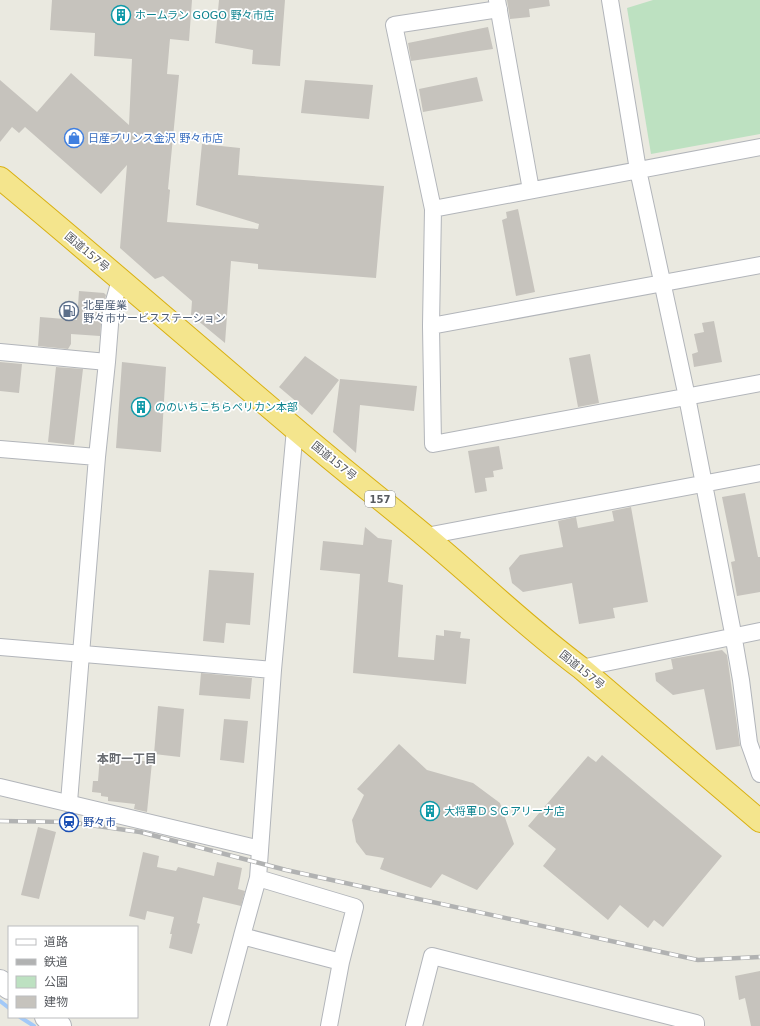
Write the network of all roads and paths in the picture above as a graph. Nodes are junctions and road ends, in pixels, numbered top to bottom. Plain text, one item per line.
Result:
1 (610, 0) edge
2 (498, 4) edge
3 (760, 147) edge
4 (638, 170) junction
5 (0, 178) edge
6 (531, 190) junction
7 (432, 209) junction
8 (760, 265) edge
9 (120, 280) junction
10 (662, 283) junction
11 (431, 326) junction
12 (0, 352) edge
13 (107, 362) junction
14 (760, 384) edge
15 (687, 397) junction
16 (295, 429) junction
17 (0, 449) edge
18 (97, 457) junction
19 (760, 473) edge
20 (704, 483) junction
21 (426, 536) junction
22 (760, 631) edge
23 (733, 636) junction
24 (0, 647) edge
25 (82, 654) junction
26 (581, 668) junction
27 (273, 670) junction
28 (760, 774) edge
29 (0, 787) edge
30 (69, 802) junction
31 (760, 821) edge
32 (260, 849) junction
33 (258, 878) junction
34 (242, 936) junction
35 (342, 962) junction
36 (48, 1018) edge
37 (60, 1026) edge
38 (218, 1026) edge
39 (329, 1026) edge
40 (414, 1026) edge
41 (696, 1026) edge

1 - 4 street
2 - 6 street
2 - 7 street
3 - 4 street
4 - 6 street
4 - 10 street
5 - 9 highway, 国道157号 / 157
6 - 7 street
7 - 11 street
8 - 10 street
9 - 13 street
9 - 16 highway, 国道157号 / 157
10 - 11 street
10 - 15 street
11 - 15 street
12 - 13 street
13 - 18 street
14 - 15 street
15 - 20 street
16 - 21 highway, 国道157号 / 157
16 - 27 street
17 - 18 street
18 - 25 street
19 - 20 street
20 - 21 street
20 - 23 street
21 - 26 highway, 国道157号 / 157
22 - 23 street
23 - 26 street
23 - 28 street
24 - 25 street
25 - 27 street
25 - 30 street
26 - 31 highway, 国道157号 / 157
27 - 32 street
29 - 30 street
30 - 32 street
32 - 33 street
33 - 34 street
33 - 35 street
34 - 35 street
34 - 38 street
35 - 39 street
36 - 37 street
40 - 41 street

